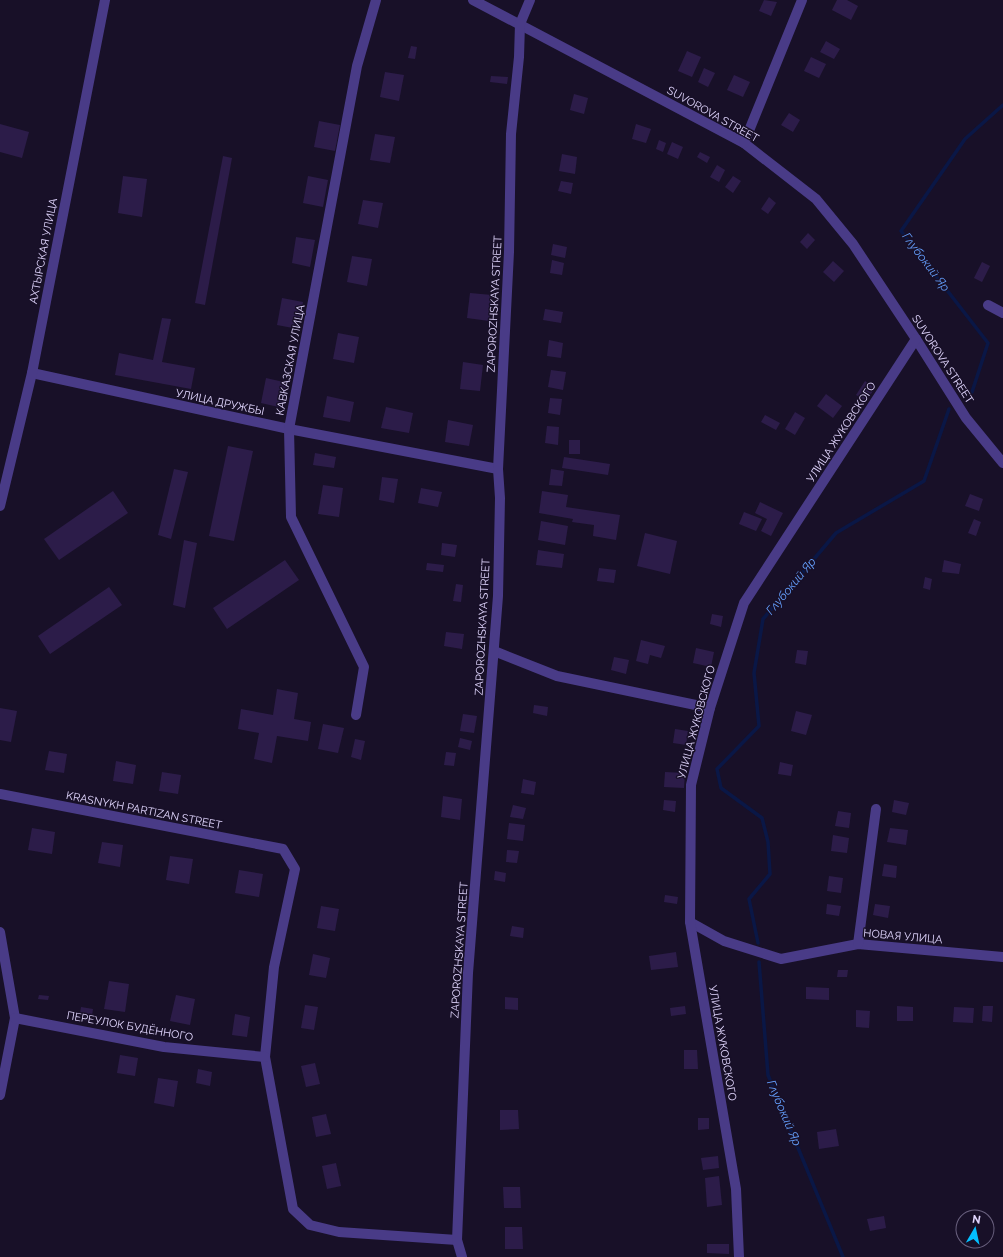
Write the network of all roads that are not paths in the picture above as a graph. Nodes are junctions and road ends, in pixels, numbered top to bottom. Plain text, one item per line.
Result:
1 (105, 0) edge
2 (376, 0) edge
3 (474, 0) edge
4 (530, 0) edge
5 (802, 0) edge
6 (520, 24) junction
7 (744, 143) junction
8 (988, 305) dead end
9 (1003, 313) edge
10 (916, 339) junction
11 (32, 373) junction
12 (289, 429) junction
13 (1003, 463) edge
14 (498, 469) junction
15 (0, 506) edge
16 (494, 651) junction
17 (710, 708) junction
18 (356, 715) dead end
19 (0, 794) edge
20 (876, 809) dead end
21 (690, 922) junction
22 (0, 932) edge
23 (858, 944) junction
24 (1003, 957) edge
25 (16, 1018) junction
26 (265, 1057) junction
27 (0, 1095) edge
28 (457, 1240) junction
29 (462, 1257) edge
30 (739, 1257) edge

1 - 11 street, АХТЫРСКАЯ УЛИЦА
2 - 12 street, КАВКАЗСКАЯ УЛИЦА
3 - 6 street, SUVOROVA STREET
4 - 6 street, ZAPOROZHSKAYA STREET
5 - 7 street
6 - 7 street, SUVOROVA STREET
6 - 14 street, ZAPOROZHSKAYA STREET
7 - 10 street, SUVOROVA STREET
8 - 9 street
10 - 13 street, SUVOROVA STREET
10 - 17 street, УЛИЦА ЖУКОВСКОГО
11 - 12 street, УЛИЦА ДРУЖБЫ
11 - 15 street, АХТЫРСКАЯ УЛИЦА
12 - 14 street, УЛИЦА ДРУЖБЫ
12 - 18 street, КАВКАЗСКАЯ УЛИЦА
14 - 16 street, ZAPOROZHSKAYA STREET
16 - 17 street
16 - 28 street, ZAPOROZHSKAYA STREET
17 - 21 street, УЛИЦА ЖУКОВСКОГО
19 - 26 street, KRASNYKH PARTIZAN STREET
20 - 23 street
21 - 23 street, НОВАЯ УЛИЦА
21 - 30 street, УЛИЦА ЖУКОВСКОГО
22 - 25 street
23 - 24 street, НОВАЯ УЛИЦА
25 - 26 street, ПЕРЕУЛОК БУДЁННОГО
25 - 27 street
26 - 28 street
28 - 29 street, ZAPOROZHSKAYA STREET

